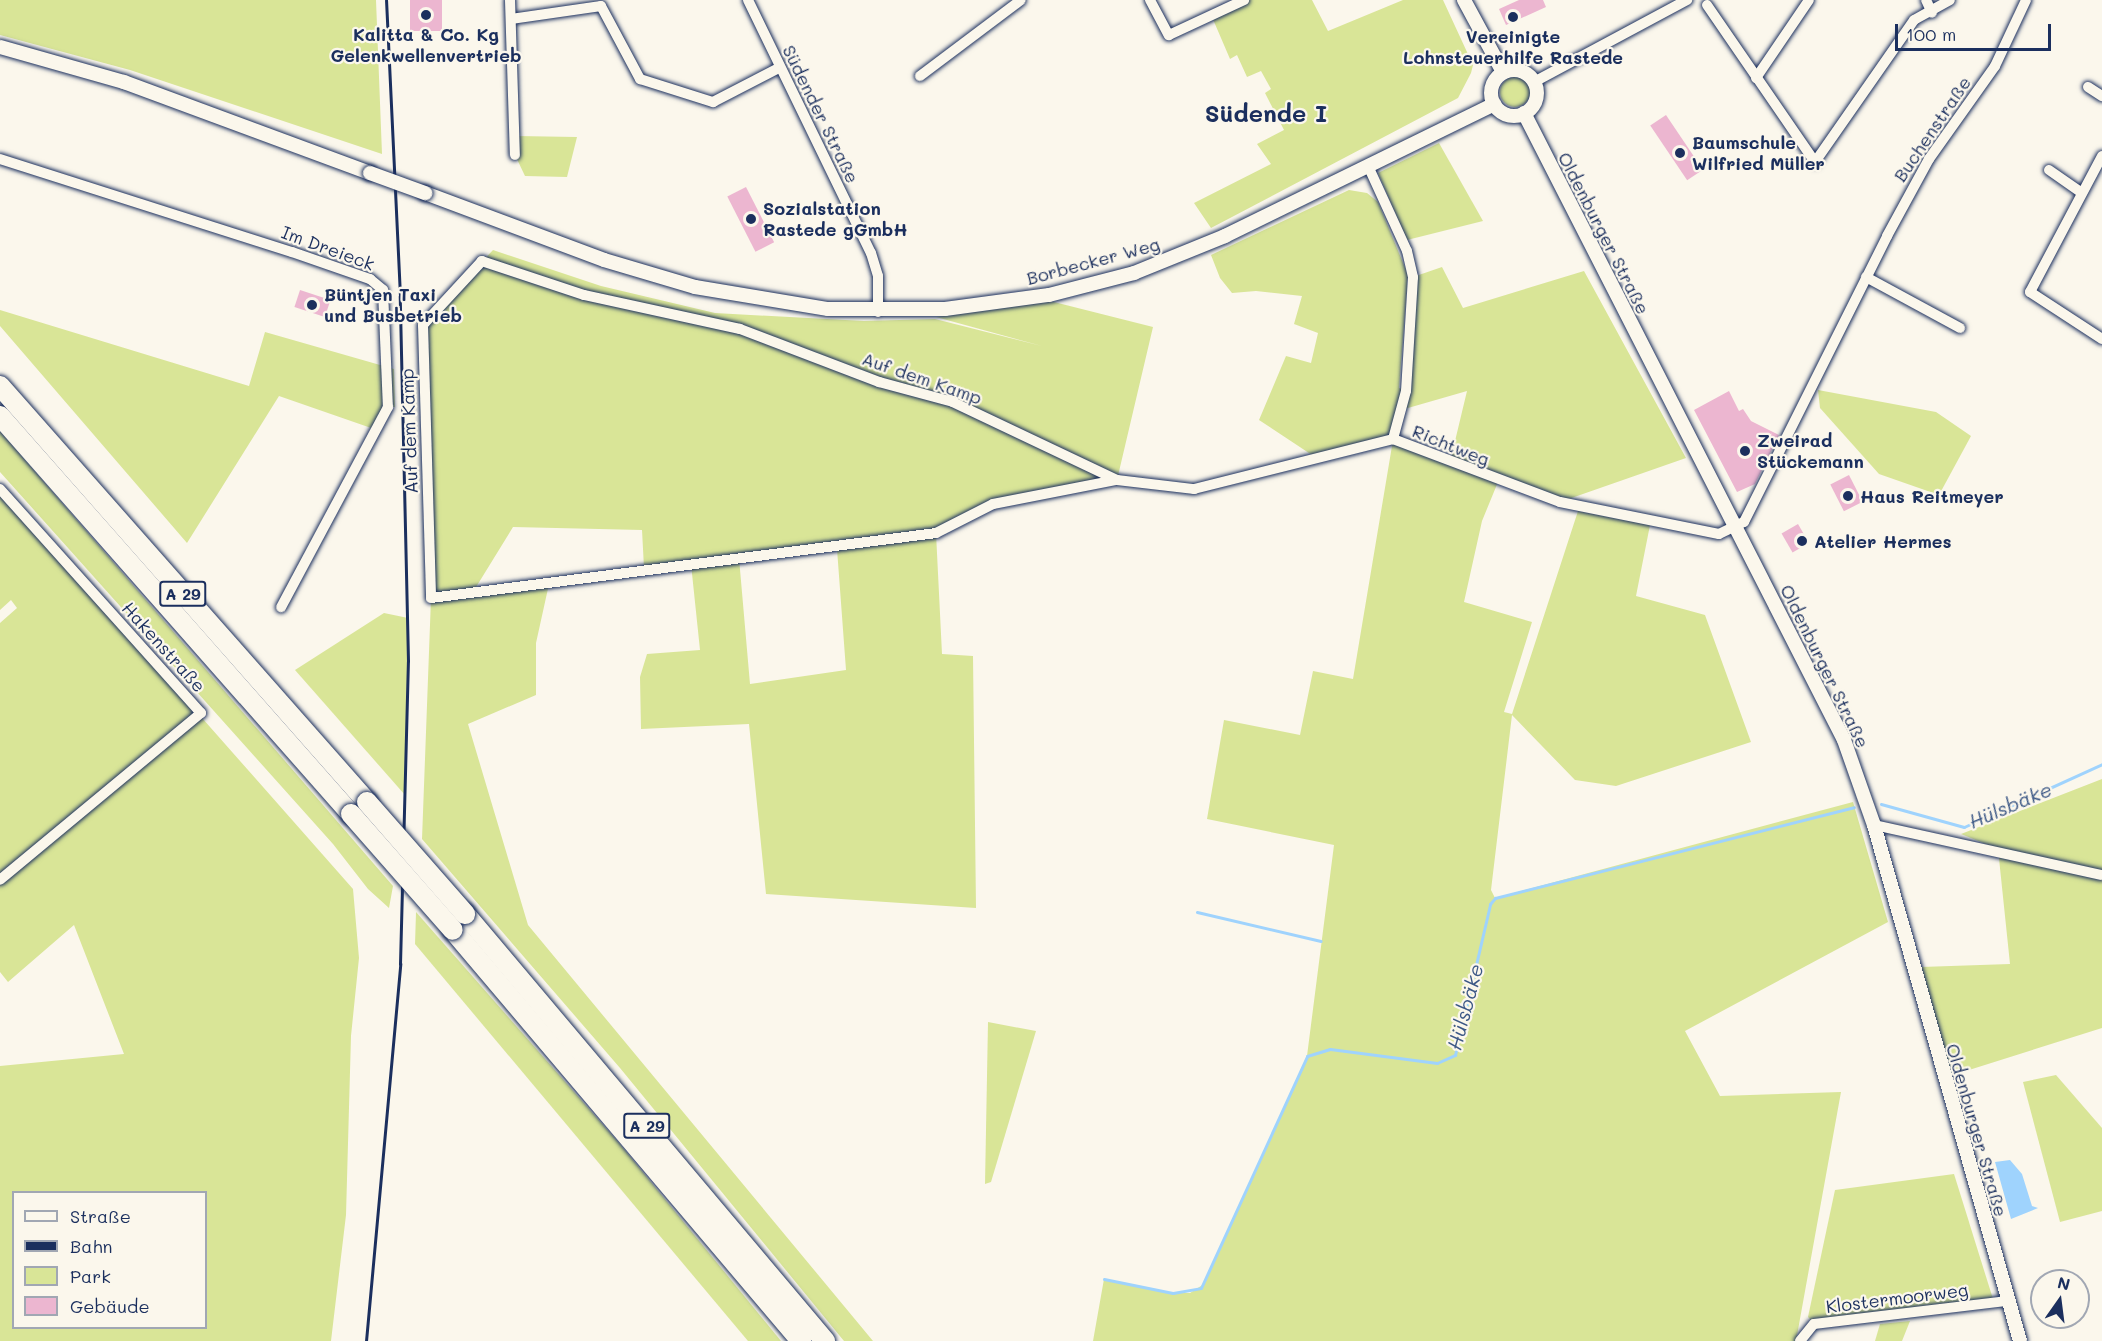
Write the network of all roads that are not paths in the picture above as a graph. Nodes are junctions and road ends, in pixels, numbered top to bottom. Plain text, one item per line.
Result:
1 (510, 0) edge
2 (1021, 0) edge
3 (1150, 0) edge
4 (1244, 0) edge
5 (1464, 0) edge
6 (1809, 0) edge
7 (1926, 0) edge
8 (1950, 0) edge
9 (2026, 0) edge
10 (750, 1) edge
11 (1709, 2) edge
12 (1932, 13) junction
13 (511, 20) junction
14 (0, 47) edge
15 (779, 68) junction
16 (1503, 72) junction
17 (920, 76) dead end
18 (1756, 78) junction
19 (1534, 82) junction
20 (2088, 87) dead end
21 (2102, 96) edge
22 (1494, 104) junction
23 (1524, 113) junction
24 (515, 155) dead end
25 (2102, 156) edge
26 (0, 159) edge
27 (1369, 168) junction
28 (2049, 170) dead end
29 (2082, 193) junction
30 (1866, 277) junction
31 (878, 312) junction
32 (1960, 328) dead end
33 (2102, 339) edge
34 (0, 386) edge
35 (0, 417) edge
36 (1393, 439) junction
37 (1117, 480) junction
38 (0, 489) edge
39 (1736, 527) junction
40 (281, 607) dead end
41 (359, 808) junction
42 (1874, 825) junction
43 (2102, 875) edge
44 (0, 880) edge
45 (2006, 1301) junction
46 (801, 1341) edge
47 (825, 1341) edge
48 (1800, 1341) edge
49 (2020, 1341) edge

1 - 13 street
2 - 17 street
3 - 4 street
5 - 16 street
6 - 18 street
7 - 12 street
8 - 12 street
9 - 30 street, Buchenstraße
10 - 15 street, Südender Straße
11 - 18 street
11 - 19 street
12 - 18 street
13 - 15 street
13 - 24 street
14 - 31 street, Borbecker Weg, bridge
15 - 31 street, Südender Straße
16 - 19 street
16 - 22 street
19 - 23 street
20 - 21 street
22 - 23 street
22 - 27 street, Borbecker Weg
23 - 39 street, Oldenburger Straße
25 - 29 street
26 - 40 street, Im Dreieck
27 - 31 street, Borbecker Weg
27 - 36 street
28 - 29 street
29 - 33 street
30 - 32 street
30 - 39 street, Buchenstraße
34 - 41 highway, A 29
35 - 41 highway, A 29
36 - 37 street, Richtweg
36 - 39 street, Richtweg
37 - 37 street, Auf dem Kamp
38 - 44 street, Hakenstraße
39 - 42 street, Oldenburger Straße
41 - 46 highway, A 29, bridge
41 - 47 highway, A 29, bridge
42 - 43 street
42 - 45 street, Oldenburger Straße
45 - 48 street, Klostermoorweg
45 - 49 street, Oldenburger Straße

